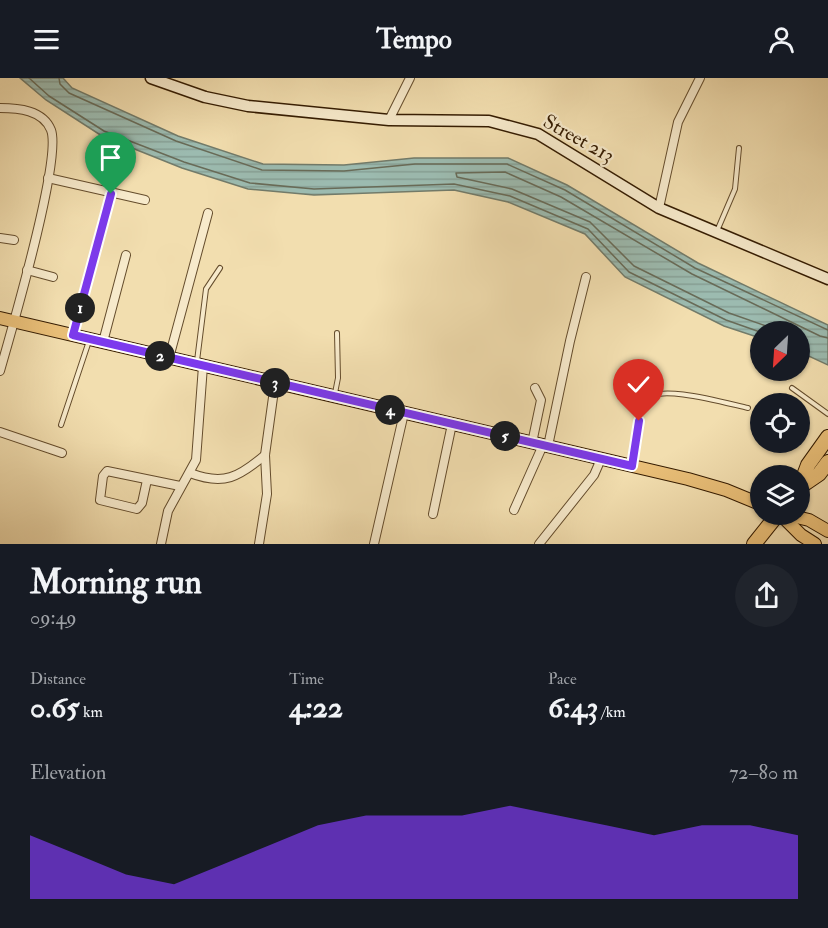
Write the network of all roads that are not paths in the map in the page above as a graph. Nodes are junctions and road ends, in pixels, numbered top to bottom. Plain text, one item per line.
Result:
1 (151, 78) edge
2 (410, 78) edge
3 (700, 78) edge
4 (0, 108) edge
5 (389, 120) junction
6 (739, 148) dead end
7 (48, 178) junction
8 (111, 194) junction
9 (145, 200) dead end
10 (659, 208) junction
11 (208, 213) dead end
12 (716, 233) junction
13 (0, 238) edge
14 (14, 240) dead end
15 (126, 255) dead end
16 (220, 268) dead end
17 (27, 270) junction
18 (53, 277) dead end
19 (586, 277) dead end
20 (828, 279) edge
21 (0, 318) edge
22 (14, 321) junction
23 (337, 333) dead end
24 (73, 335) junction
25 (90, 339) junction
26 (103, 342) junction
27 (169, 358) junction
28 (200, 365) junction
29 (0, 371) edge
30 (275, 382) junction
31 (535, 388) dead end
32 (792, 388) dead end
33 (334, 396) junction
34 (748, 408) dead end
35 (404, 413) junction
36 (828, 414) edge
37 (452, 424) junction
38 (61, 425) dead end
39 (0, 432) edge
40 (828, 437) edge
41 (541, 445) junction
42 (62, 453) dead end
43 (266, 455) junction
44 (601, 459) junction
45 (828, 462) edge
46 (808, 465) edge
47 (632, 466) junction
48 (190, 473) junction
49 (147, 480) junction
50 (810, 480) edge
51 (180, 486) junction
52 (750, 500) edge
53 (514, 510) dead end
54 (433, 514) dead end
55 (810, 521) edge
56 (770, 525) edge
57 (790, 525) edge
58 (828, 531) edge
59 (161, 544) edge
60 (259, 544) edge
61 (374, 544) edge
62 (539, 544) edge
63 (754, 544) edge
64 (815, 544) edge

1 - 5 street, Street 213
2 - 5 street
3 - 10 street
4 - 7 street
5 - 10 street, Street 213
6 - 12 lane
7 - 8 street
7 - 17 street
8 - 9 street
8 - 24 street
10 - 12 street, Street 213
11 - 27 street
12 - 20 street, Street 213
13 - 14 street
15 - 26 street
16 - 28 lane
17 - 18 street
17 - 22 street
19 - 41 street
21 - 22 main road
22 - 24 main road
22 - 29 street
23 - 33 lane
24 - 25 main road
25 - 26 main road
25 - 38 lane
26 - 27 main road
27 - 28 main road
28 - 30 main road
28 - 48 street
30 - 33 main road
30 - 43 street
31 - 41 street
32 - 36 lane
33 - 35 main road
34 - 47 lane
35 - 37 main road
35 - 61 street
37 - 41 main road
37 - 54 street
39 - 42 street
40 - 46 highway
41 - 44 main road
41 - 53 street
43 - 48 street
43 - 60 street
44 - 47 main road
44 - 62 street
45 - 50 highway
47 - 52 main road
48 - 51 street
49 - 49 street
49 - 51 street
51 - 59 street
55 - 58 main road
56 - 63 highway
57 - 64 main road

